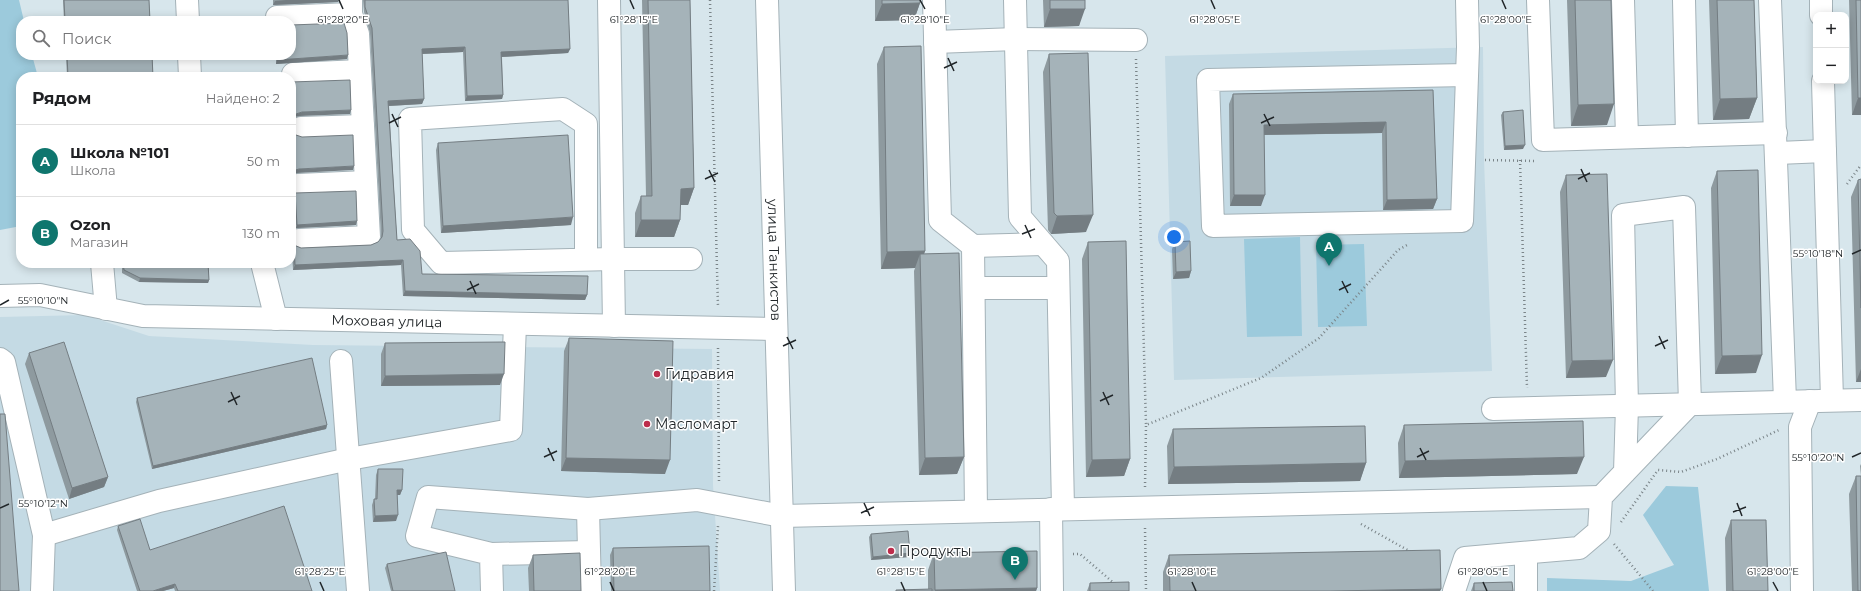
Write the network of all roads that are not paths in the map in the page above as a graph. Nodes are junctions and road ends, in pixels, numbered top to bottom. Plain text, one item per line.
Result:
1 (187, 0) edge
2 (609, 0) edge
3 (767, 0) edge
4 (934, 0) edge
5 (1015, 0) edge
6 (1467, 0) edge
7 (1538, 0) edge
8 (1623, 0) edge
9 (1684, 0) edge
10 (1770, 0) edge
11 (1821, 0) edge
12 (351, 7) edge
13 (1821, 12) edge
14 (188, 16) edge
15 (284, 16) edge
16 (1016, 39) junction
17 (1136, 40) road end
18 (935, 42) junction
19 (189, 60) edge
20 (360, 71) junction
21 (190, 72) edge
22 (296, 74) edge
23 (1467, 75) junction
24 (1823, 84) edge
25 (363, 126) junction
26 (301, 128) dead end
27 (1687, 136) junction
28 (1627, 137) junction
29 (1776, 143) junction
30 (1825, 151) junction
31 (366, 182) junction
32 (298, 184) dead end
33 (299, 240) dead end
34 (1044, 244) junction
35 (973, 246) junction
36 (586, 259) junction
37 (613, 259) junction
38 (691, 259) dead end
39 (102, 268) edge
40 (263, 268) edge
41 (0, 279) edge
42 (974, 288) junction
43 (1058, 288) junction
44 (40, 295) junction
45 (0, 296) edge
46 (106, 309) junction
47 (276, 319) junction
48 (515, 324) junction
49 (614, 326) junction
50 (776, 329) junction
51 (0, 359) edge
52 (341, 360) dead end
53 (1832, 400) junction
54 (1861, 400) edge
55 (1785, 401) junction
56 (1810, 401) junction
57 (1690, 404) junction
58 (1628, 406) junction
59 (1493, 409) dead end
60 (348, 459) junction
61 (1625, 472) junction
62 (1601, 497) junction
63 (588, 509) junction
64 (1057, 509) junction
65 (976, 511) junction
66 (782, 516) junction
67 (44, 535) junction
68 (589, 552) junction
69 (491, 554) junction
70 (1526, 554) junction
71 (42, 591) edge
72 (358, 591) edge
73 (492, 591) edge
74 (590, 591) edge
75 (784, 591) edge
76 (1052, 591) edge
77 (1454, 591) edge
78 (1526, 591) edge
79 (1802, 591) edge

1 - 14 street
2 - 37 street
3 - 50 street, улица Танкистов
4 - 18 street
5 - 16 street
6 - 23 street
7 - 28 street
8 - 28 street
9 - 27 street
10 - 29 street
11 - 13 street
12 - 15 street
12 - 20 street
16 - 17 street
16 - 18 street
16 - 34 street
18 - 35 street
19 - 21 street
20 - 22 street
20 - 25 street
23 - 23 street
24 - 30 street
25 - 26 street
25 - 31 street
27 - 28 street
27 - 29 street
29 - 30 street
29 - 55 street
30 - 53 street
31 - 32 street
31 - 33 street
34 - 35 street
34 - 43 street
35 - 42 street
36 - 36 street
36 - 37 street
37 - 38 street
37 - 49 street
39 - 46 street
40 - 47 street
41 - 44 street
42 - 43 street
42 - 65 street
43 - 64 street
44 - 45 street, Моховая улица
44 - 46 street, Моховая улица
46 - 47 street, Моховая улица
47 - 48 street, Моховая улица
48 - 49 street, Моховая улица
48 - 60 street
49 - 50 street, Моховая улица
50 - 66 street, улица Танкистов
51 - 67 street
52 - 60 street
53 - 54 street
53 - 56 street
55 - 56 street
55 - 57 street
56 - 79 street
57 - 58 street
57 - 58 street
57 - 61 street
58 - 59 street
58 - 61 street
60 - 67 street
60 - 72 street
61 - 62 street
62 - 64 street
62 - 70 street
63 - 66 street
63 - 68 street
63 - 69 street
64 - 65 street
64 - 76 street
65 - 66 street
66 - 75 street, улица Танкистов
67 - 71 street
68 - 69 street
68 - 74 street
69 - 73 street
70 - 77 street
70 - 78 street

